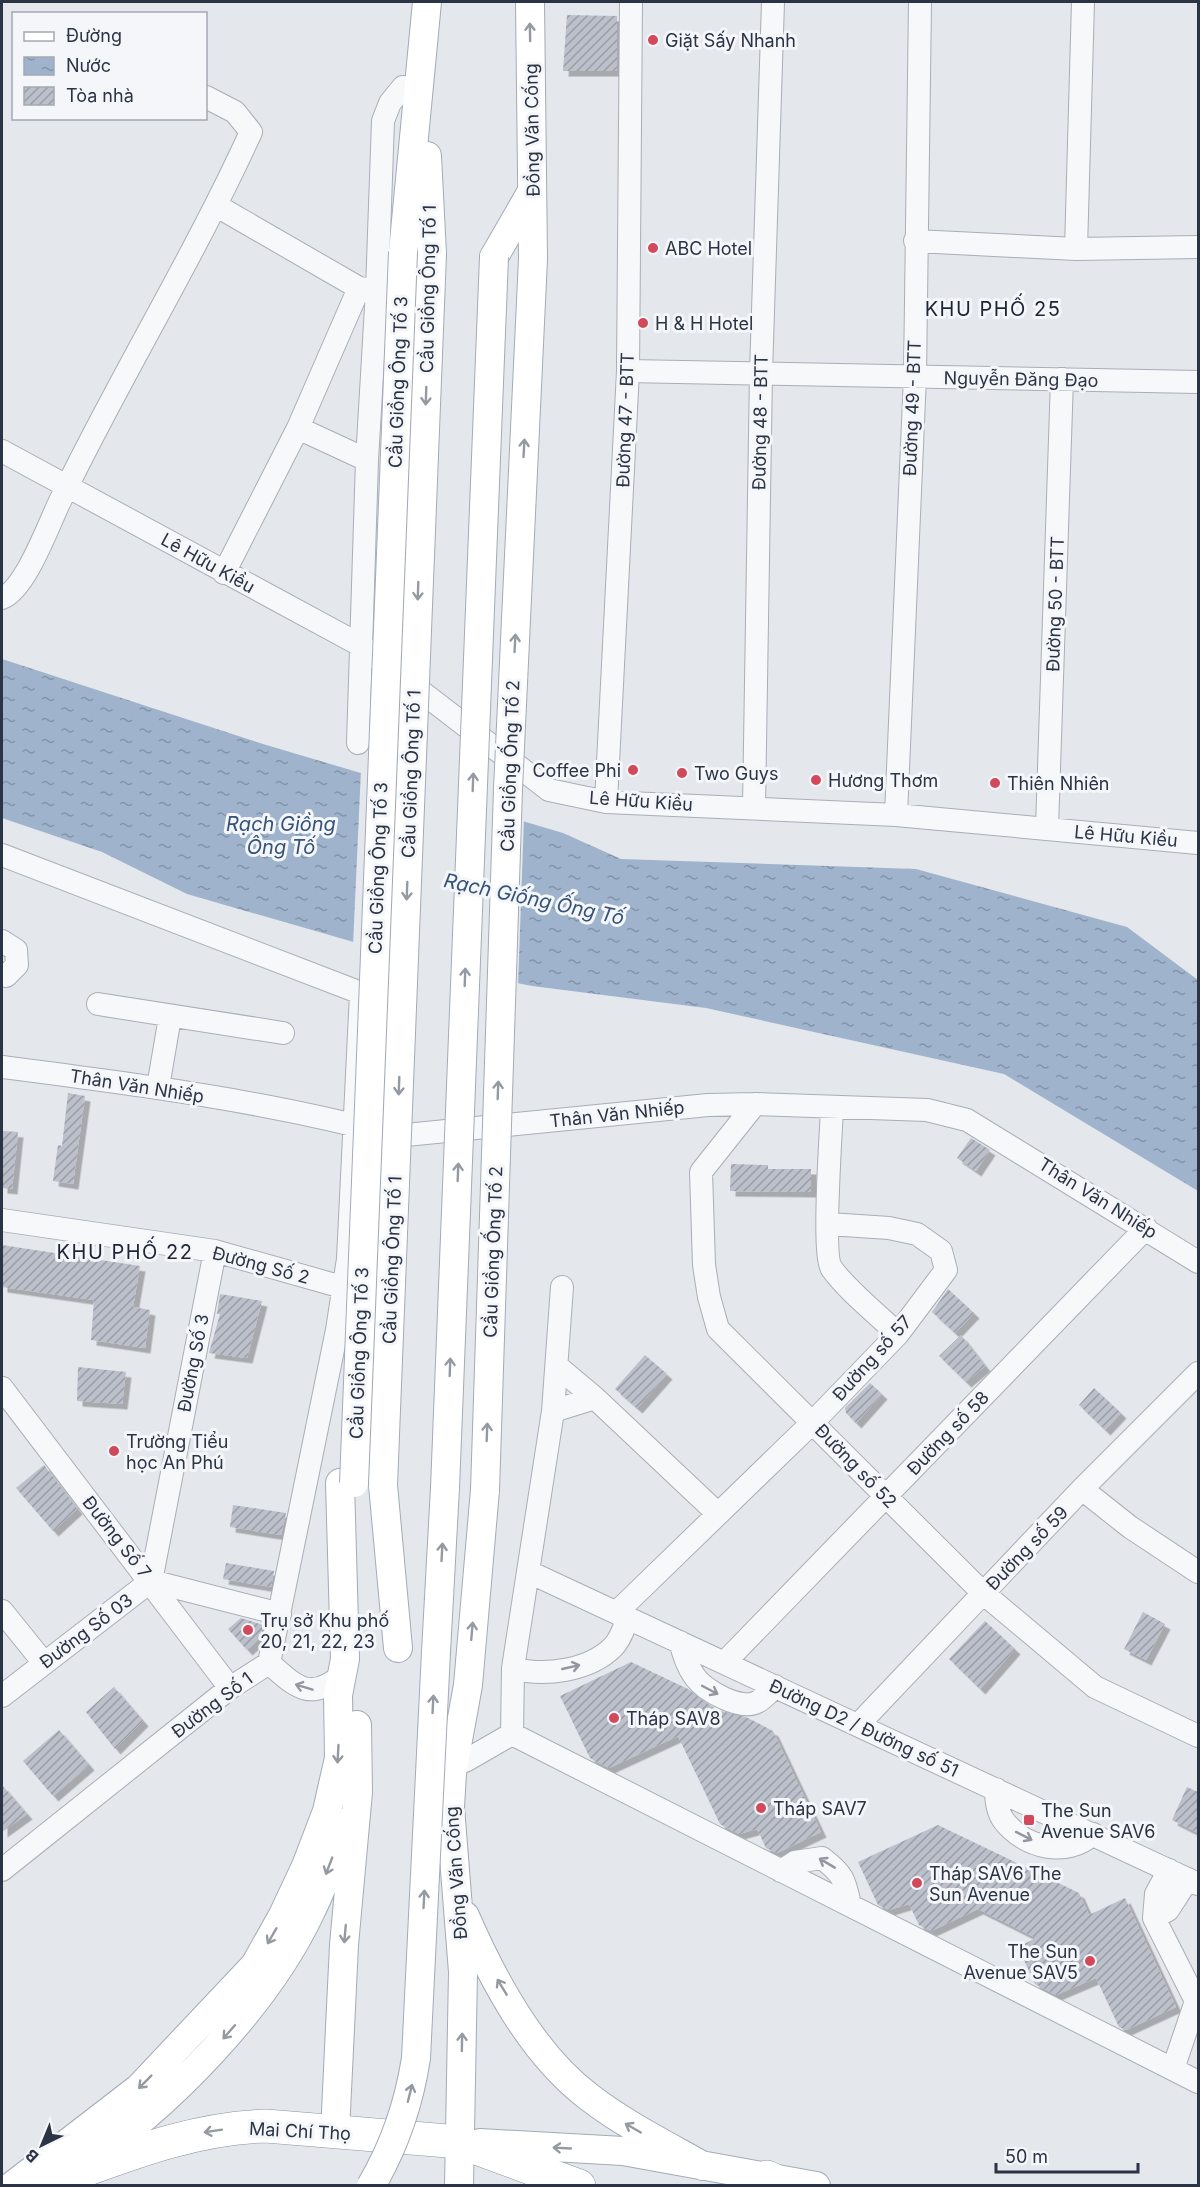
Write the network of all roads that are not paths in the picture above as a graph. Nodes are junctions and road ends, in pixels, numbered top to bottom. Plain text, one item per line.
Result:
1 (408, 2) edge
2 (427, 2) edge
3 (530, 2) edge
4 (631, 2) edge
5 (773, 2) edge
6 (920, 2) edge
7 (1083, 2) edge
8 (422, 64) junction
9 (403, 87) junction
10 (207, 98) edge
11 (532, 190) junction
12 (217, 206) junction
13 (915, 241) junction
14 (1198, 247) edge
15 (1076, 249) junction
16 (396, 252) junction
17 (533, 259) joint
18 (368, 289) junction
19 (627, 371) junction
20 (760, 373) junction
21 (915, 376) junction
22 (1062, 379) junction
23 (1198, 382) edge
24 (298, 428) junction
25 (2, 451) edge
26 (367, 460) junction
27 (67, 486) junction
28 (224, 573) junction
29 (2, 598) edge
30 (362, 646) junction
31 (358, 743) dead end
32 (606, 802) junction
33 (754, 807) junction
34 (896, 815) junction
35 (1047, 828) junction
36 (1198, 843) edge
37 (2, 855) edge
38 (2, 941) edge
39 (2, 975) edge
40 (98, 1004) dead end
41 (170, 1017) junction
42 (283, 1033) dead end
43 (2, 1067) edge
44 (158, 1088) junction
45 (754, 1104) junction
46 (832, 1108) junction
47 (353, 1124) junction
48 (2, 1220) edge
49 (829, 1224) junction
50 (1146, 1228) junction
51 (215, 1251) junction
52 (1198, 1262) edge
53 (342, 1287) junction
54 (562, 1287) dead end
55 (898, 1334) junction
56 (558, 1367) junction
57 (2, 1388) edge
58 (1194, 1388) edge
59 (595, 1398) junction
60 (553, 1411) junction
61 (813, 1422) junction
62 (347, 1483) junction
63 (1082, 1489) junction
64 (485, 1490) joint
65 (885, 1498) junction
66 (717, 1513) junction
67 (529, 1572) junction
68 (1198, 1572) edge
69 (151, 1581) junction
70 (983, 1593) junction
71 (2, 1611) edge
72 (280, 1614) junction
73 (622, 1615) junction
74 (680, 1642) junction
75 (398, 1646) dead end
76 (44, 1663) junction
77 (724, 1663) junction
78 (269, 1664) junction
79 (513, 1668) junction
80 (340, 1685) junction
81 (775, 1686) junction
82 (230, 1688) junction
83 (2, 1696) edge
84 (858, 1725) junction
85 (512, 1734) junction
86 (1198, 1736) edge
87 (454, 1758) junction
88 (996, 1789) junction
89 (358, 1792) junction
90 (1093, 1834) junction
91 (2, 1870) edge
92 (1185, 1878) edge
93 (458, 1898) junction
94 (1173, 2069) junction
95 (1198, 2082) edge
96 (335, 2132) junction
97 (460, 2142) junction
98 (703, 2166) junction
99 (776, 2181) edge
100 (48, 2183) edge
101 (12, 2186) edge
102 (371, 2186) edge
103 (459, 2186) edge
104 (579, 2186) edge
105 (816, 2186) edge

1 - 9 main road
2 - 8 main road
11 -> 3 main road, Đồng Văn Cống
4 - 19 street, Đường 47 - BTT
5 - 20 street, Đường 48 - BTT
6 - 13 street, Đường 49 - BTT
7 - 15 street
8 - 9 main road
8 - 16 main road
8 -> 75 main road, Cầu Giồng Ông Tố 1, bridge
9 - 16 main road
9 - 18 street
10 - 12 street
11 - 17 main road, Đồng Văn Cống
102 -> 11 main road, bridge
12 - 18 street
12 - 27 street
13 - 15 street
13 - 21 street, Đường 49 - BTT
14 - 15 street
16 - 62 main road, Cầu Giồng Ông Tố 3, bridge
64 -> 17 main road, Cầu Giồng Ống Tố 2, bridge
18 - 24 street
18 - 26 street
19 - 20 street, Nguyễn Đăng Đạo
19 - 32 street, Đường 47 - BTT
20 - 21 street, Nguyễn Đăng Đạo
20 - 33 street, Đường 48 - BTT
21 - 22 street, Nguyễn Đăng Đạo
21 - 34 street, Đường 49 - BTT
22 - 23 street, Nguyễn Đăng Đạo
22 - 35 street, Đường 50 - BTT
24 - 26 street
24 - 28 street
25 - 27 street, Lê Hữu Kiều
26 - 30 street
27 - 28 street, Lê Hữu Kiều
27 - 29 street
28 - 30 street, Lê Hữu Kiều
30 - 31 street
30 - 32 street, Lê Hữu Kiều
32 - 33 street, Lê Hữu Kiều
33 - 34 street, Lê Hữu Kiều
34 - 35 street, Lê Hữu Kiều
35 - 36 street, Lê Hữu Kiều
37 - 47 street, Đường Số 1
38 - 39 street
40 - 41 street
41 - 42 street
41 - 44 street
43 - 44 street, Thân Văn Nhiếp
44 - 47 street, Thân Văn Nhiếp
45 - 46 street, Thân Văn Nhiếp
45 - 47 street, Thân Văn Nhiếp
45 - 61 street, Đường số 52
46 - 49 street
46 - 50 street, Thân Văn Nhiếp
47 - 53 street, Đường Số 1
48 - 51 street, Đường Số 2
49 - 55 street
49 - 55 street, Đường số 57
50 - 52 street, Thân Văn Nhiếp
50 - 65 street, Đường số 58
51 - 53 street, Đường Số 2
51 - 69 street, Đường Số 3
53 - 72 street, Đường Số 1
54 - 56 street
55 - 61 street, Đường số 57
56 - 59 street
56 - 60 street
57 - 69 street, Đường Số 7
58 - 63 street, Đường số 59
59 - 60 street
59 - 66 street
60 - 67 street
61 - 65 street, Đường số 52
61 - 66 street, Đường số 57
62 - 80 main road
62 - 89 main road
63 - 68 street
63 - 70 street, Đường số 59
87 -> 64 main road, Đồng Văn Cống
65 - 70 street, Đường số 52
65 - 77 street, Đường số 58
66 - 73 street, Đường số 57
67 - 73 street, Đường D2 / Đường số 51
67 - 79 street
69 - 72 street, Đường Số 03
69 - 76 street, Đường Số 03
69 - 82 street, Đường Số 7
70 - 84 street, Đường số 59
70 - 86 street, Đường số 52
71 - 76 street
72 - 78 street, Đường Số 1
73 - 74 street, Đường D2 / Đường số 51
79 -> 73 street, Đường số 57
74 - 77 street, Đường D2 / Đường số 51
74 -> 81 street
76 - 83 street, Đường Số 03
77 - 81 street, Đường D2 / Đường số 51
80 -> 78 street
78 - 82 street, Đường Số 1
79 - 85 street
80 -> 101 main road
81 - 84 street, Đường D2 / Đường số 51
82 - 91 street, Đường Số 1
84 - 88 street, Đường D2 / Đường số 51
85 - 87 street
85 - 94 street
87 - 93 main road, Đồng Văn Cống
88 - 90 street, Đường D2 / Đường số 51
88 -> 90 street
89 -> 96 main road
89 -> 100 main road
90 - 92 street, Đường D2 / Đường số 51
92 - 94 street
97 -> 93 main road, Đồng Văn Cống
98 -> 93 main road
94 - 95 street
96 - 97 highway, Mai Chí Thọ
96 -> 100 highway, Mai Chí Thọ
98 -> 97 main road, Mai Chí Thọ
97 - 103 main road, Đồng Văn Cống
97 - 104 highway, Mai Chí Thọ
98 - 99 main road, Mai Chí Thọ
99 - 105 main road, Mai Chí Thọ

